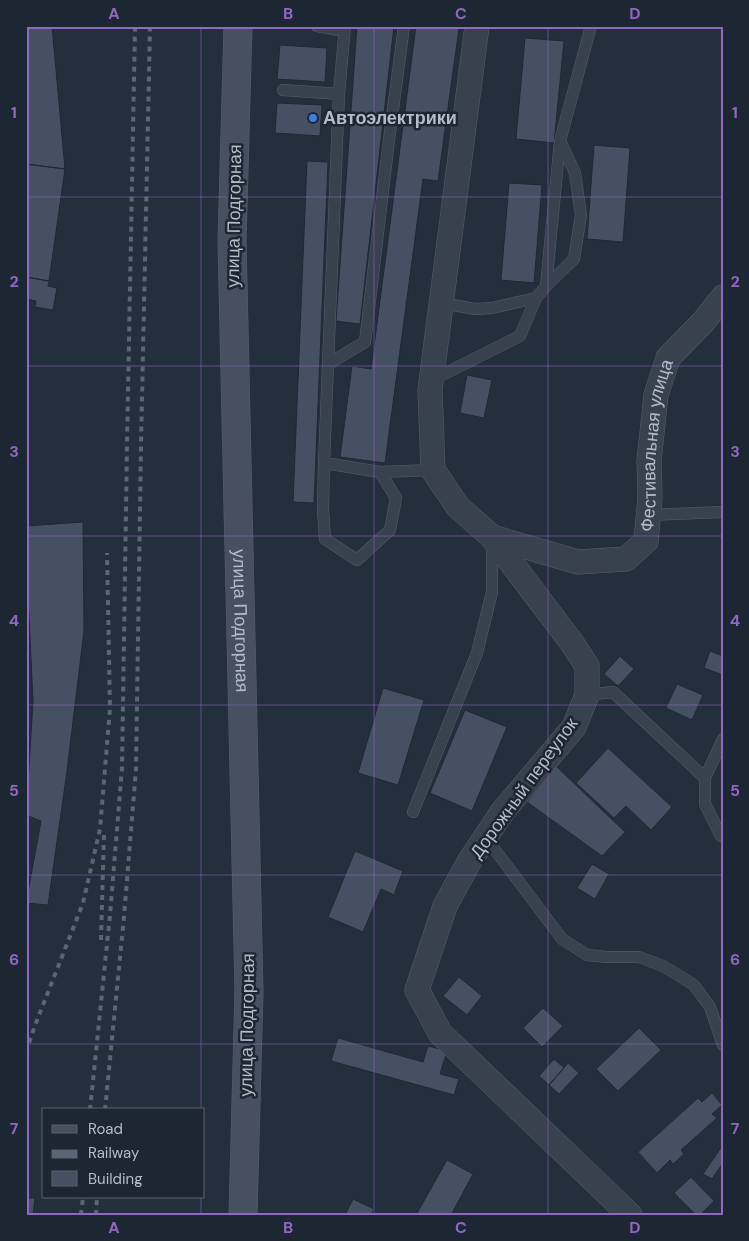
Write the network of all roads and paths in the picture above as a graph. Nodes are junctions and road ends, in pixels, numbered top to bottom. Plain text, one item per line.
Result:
1 (238, 26) edge
2 (318, 26) edge
3 (404, 26) edge
4 (477, 26) edge
5 (591, 26) edge
6 (344, 29) edge
7 (283, 90) dead end
8 (339, 94) junction
9 (560, 141) junction
10 (546, 286) junction
11 (536, 298) junction
12 (723, 298) edge
13 (442, 303) junction
14 (328, 364) junction
15 (432, 380) junction
16 (324, 463) junction
17 (433, 470) junction
18 (380, 472) junction
19 (723, 512) edge
20 (648, 515) junction
21 (492, 537) junction
22 (587, 695) junction
23 (723, 739) edge
24 (705, 778) junction
25 (413, 812) dead end
26 (721, 836) dead end
27 (486, 838) junction
28 (723, 1045) edge
29 (243, 1215) edge
30 (630, 1215) edge

1 - 29 main road, улица Подгорная
2 - 6 lane
3 - 14 lane
4 - 13 street
5 - 9 lane
6 - 8 lane
7 - 8 lane
8 - 14 lane
9 - 10 lane
9 - 10 lane
10 - 11 lane
11 - 13 lane
11 - 15 lane
12 - 20 street, Фестивальная улица
13 - 15 street
14 - 16 lane
15 - 17 street
16 - 18 lane
16 - 18 lane
17 - 18 lane
17 - 21 street
19 - 20 lane
20 - 21 street, Фестивальная улица
21 - 22 street, Дорожный переулок
21 - 25 lane
22 - 24 lane
22 - 27 street, Дорожный переулок
23 - 24 lane
24 - 26 lane
27 - 28 lane
27 - 30 street, Дорожный переулок

